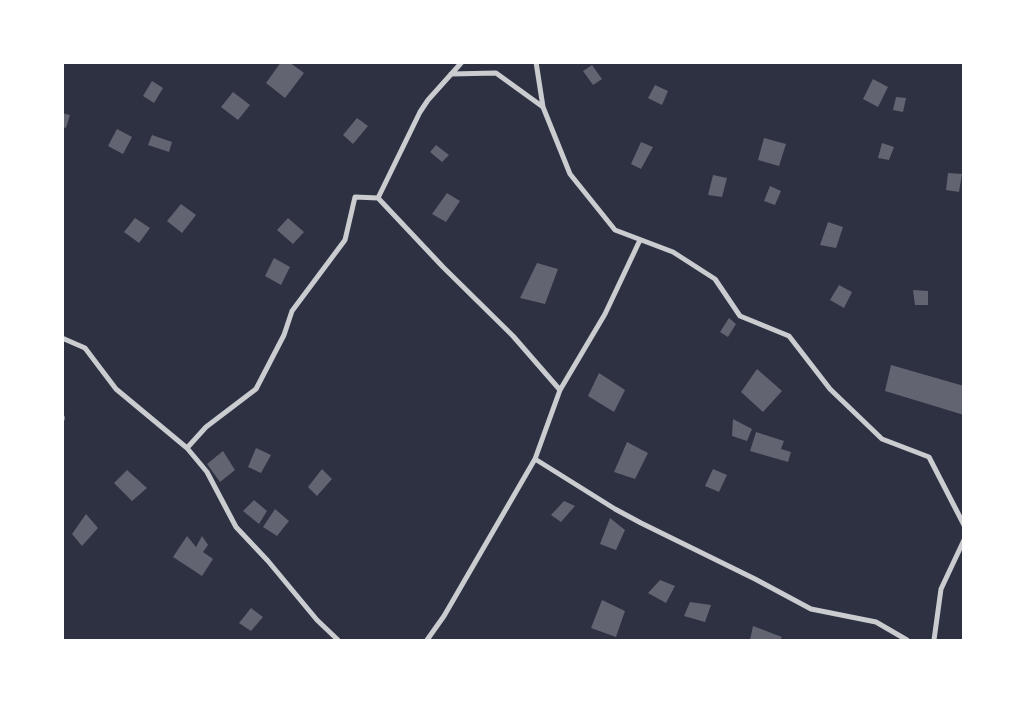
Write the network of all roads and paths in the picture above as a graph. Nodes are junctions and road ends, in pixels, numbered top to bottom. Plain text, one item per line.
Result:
1 (462, 62) edge
2 (536, 62) edge
3 (451, 74) junction
4 (543, 107) junction
5 (378, 198) junction
6 (640, 240) junction
7 (62, 338) edge
8 (560, 390) junction
9 (188, 448) junction
10 (535, 459) junction
11 (964, 525) edge
12 (964, 540) edge
13 (338, 640) edge
14 (427, 640) edge
15 (907, 640) edge
16 (934, 640) edge

1 - 3 street
2 - 4 street
3 - 4 street
3 - 5 street
4 - 6 street
5 - 8 street
5 - 9 street
6 - 8 street
6 - 11 street
7 - 9 street
8 - 10 street
9 - 13 street
10 - 14 street
10 - 15 street
12 - 16 street

